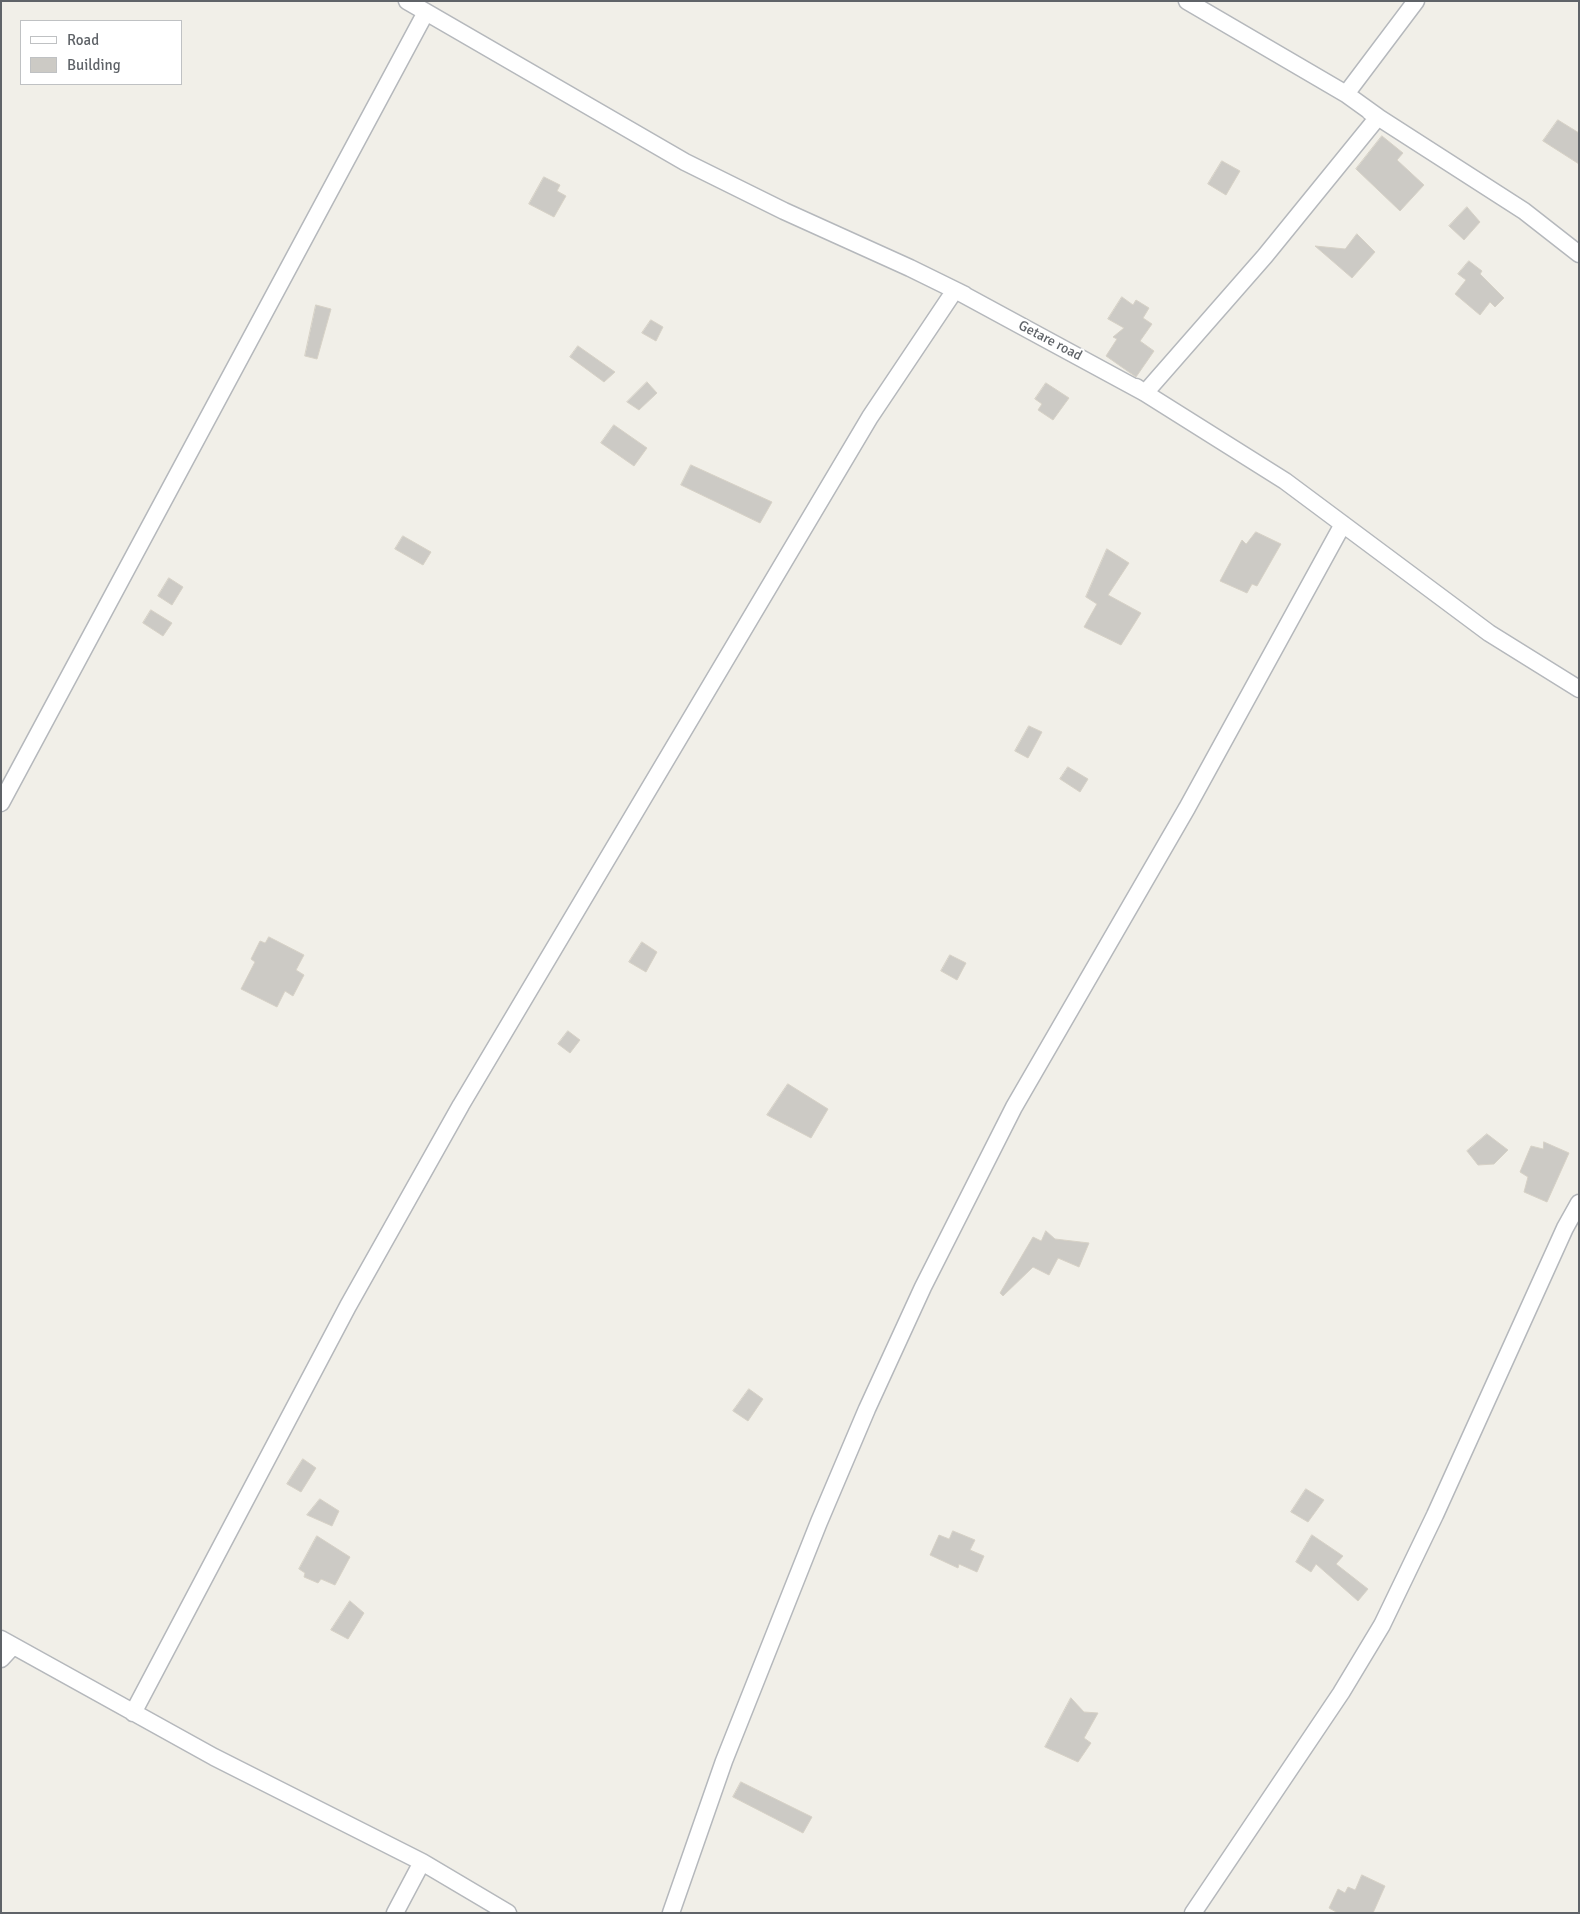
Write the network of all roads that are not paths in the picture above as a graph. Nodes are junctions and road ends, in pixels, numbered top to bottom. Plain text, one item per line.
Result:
1 (407, 1) edge
2 (1182, 1) edge
3 (1187, 1) edge
4 (1416, 1) edge
5 (426, 12) junction
6 (1346, 94) junction
7 (1378, 116) junction
8 (1579, 254) edge
9 (955, 290) junction
10 (1145, 393) junction
11 (1343, 524) junction
12 (1579, 689) edge
13 (1, 802) edge
14 (1579, 1203) edge
15 (7, 1643) edge
16 (1, 1659) edge
17 (133, 1712) junction
18 (422, 1862) junction
19 (395, 1913) edge
20 (508, 1913) edge
21 (671, 1913) edge
22 (1193, 1913) edge

1 - 5 street
2 - 7 street
3 - 6 street
4 - 6 street
5 - 9 street
5 - 13 street
6 - 7 street
7 - 8 street
7 - 10 street
9 - 10 street
9 - 17 street
10 - 11 street
11 - 12 street
11 - 21 street
14 - 22 street
15 - 16 street
15 - 17 street
17 - 18 street
18 - 19 street
18 - 20 street

